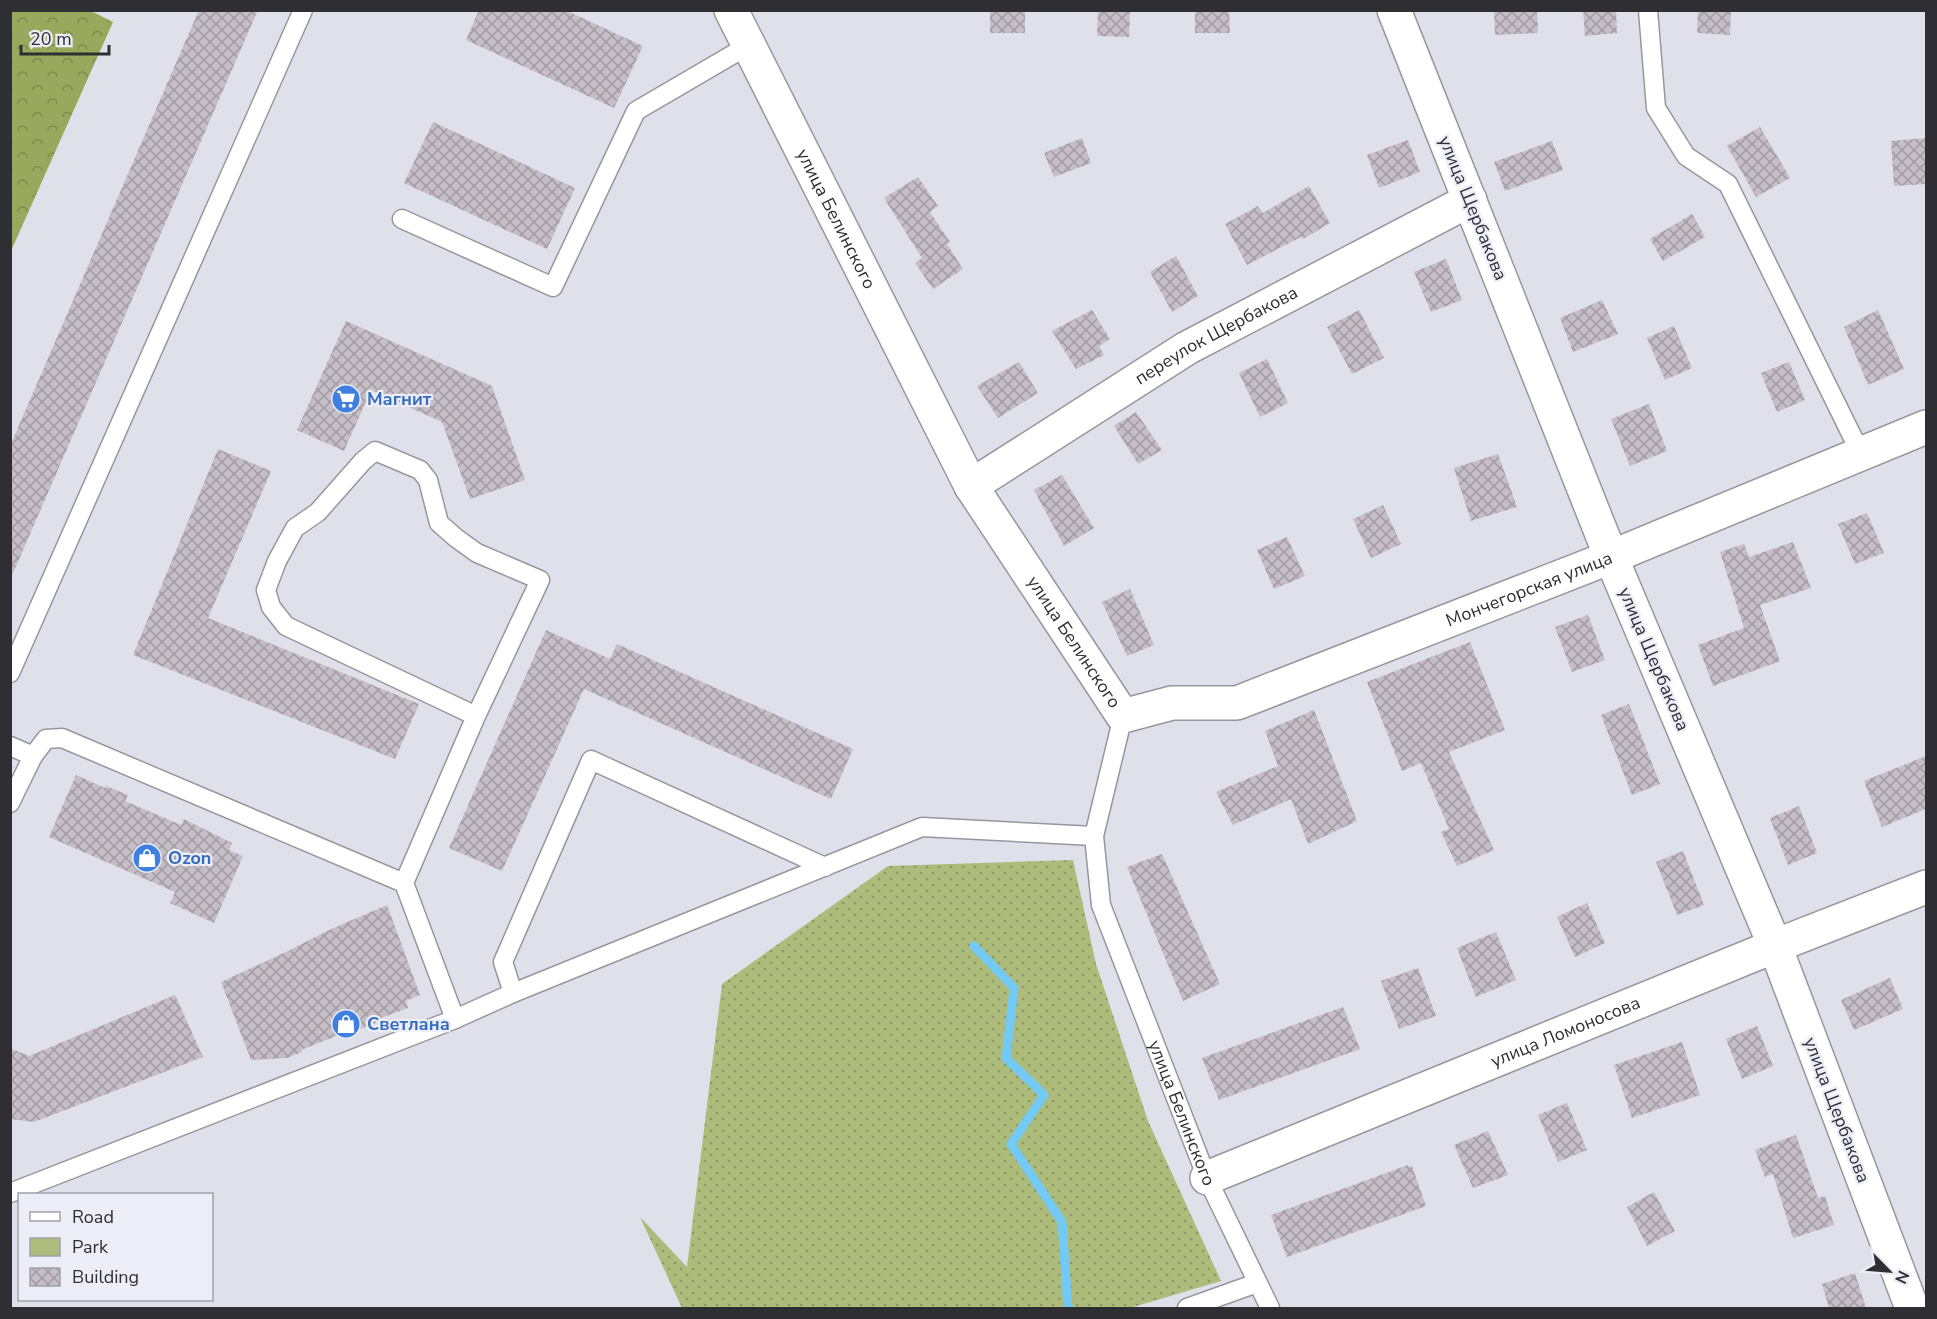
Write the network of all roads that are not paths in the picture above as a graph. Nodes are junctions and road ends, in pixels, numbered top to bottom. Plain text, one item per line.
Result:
1 (303, 10) edge
2 (731, 10) edge
3 (1394, 10) edge
4 (1648, 10) edge
5 (749, 45) junction
6 (1470, 200) junction
7 (402, 219) dead end
8 (1926, 427) edge
9 (1861, 454) junction
10 (971, 486) junction
11 (1611, 557) junction
12 (10, 673) edge
13 (476, 716) junction
14 (1123, 716) junction
15 (10, 746) edge
16 (33, 756) junction
17 (10, 803) edge
18 (1094, 836) junction
19 (825, 867) junction
20 (404, 883) junction
21 (1926, 887) edge
22 (1775, 946) junction
23 (513, 993) junction
24 (455, 1019) junction
25 (1206, 1179) junction
26 (10, 1193) edge
27 (1257, 1284) junction
28 (1187, 1308) edge
29 (1270, 1308) edge
30 (1912, 1308) edge

1 - 12 lane
2 - 5 street, улица Белинского
3 - 6 street, улица Щербакова
4 - 9 lane
5 - 7 lane
5 - 10 street, улица Белинского
6 - 10 street, переулок Щербакова
6 - 11 street, улица Щербакова
8 - 9 street, Мончегорская улица
9 - 11 street, Мончегорская улица
10 - 14 street, улица Белинского
11 - 14 street, Мончегорская улица
11 - 22 street, улица Щербакова
13 - 13 lane
13 - 20 lane
14 - 18 lane, улица Белинского
15 - 16 lane
16 - 17 lane
16 - 20 lane
18 - 19 lane
18 - 25 lane, улица Белинского
19 - 23 lane
19 - 23 lane
20 - 24 lane
21 - 22 street, улица Ломоносова
22 - 25 street, улица Ломоносова
22 - 30 street, улица Щербакова
23 - 24 lane
24 - 26 lane
25 - 27 lane, улица Белинского
27 - 28 lane
27 - 29 lane, улица Белинского

